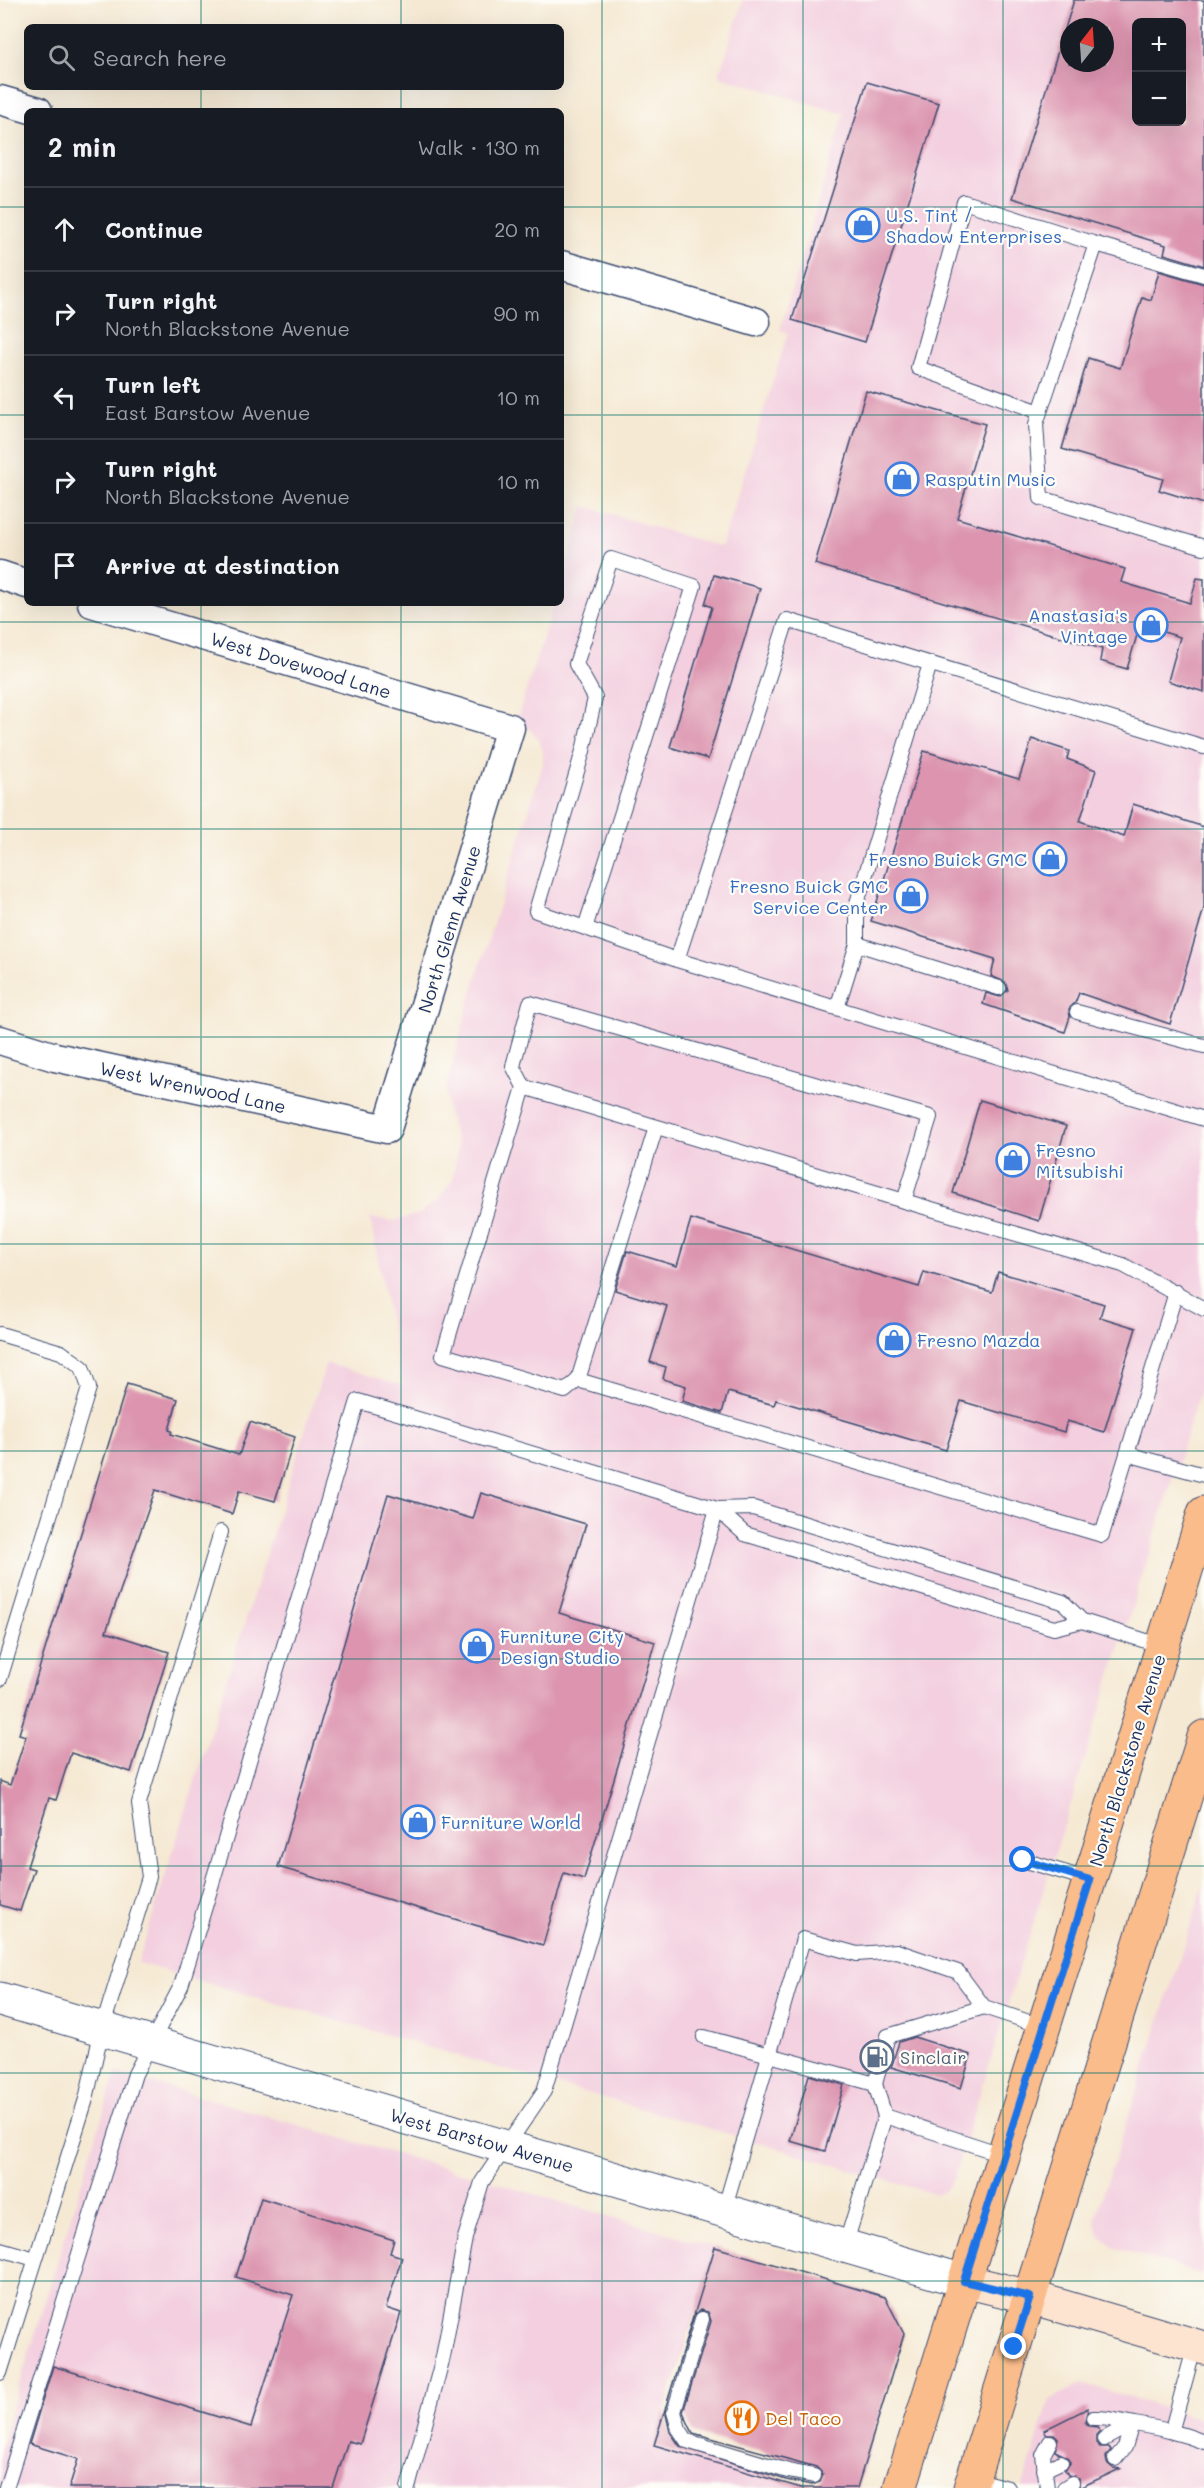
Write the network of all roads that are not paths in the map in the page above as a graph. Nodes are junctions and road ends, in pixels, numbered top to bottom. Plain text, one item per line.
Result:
1 (0, 100) edge
2 (28, 108) edge
3 (1096, 244) junction
4 (564, 266) edge
5 (1204, 275) edge
6 (756, 322) dead end
7 (1040, 412) junction
8 (1204, 547) edge
9 (0, 576) edge
10 (24, 583) edge
11 (102, 606) edge
12 (930, 664) junction
13 (510, 728) joint
14 (1204, 747) edge
15 (585, 928) junction
16 (857, 944) junction
17 (677, 960) junction
18 (999, 988) dead end
19 (837, 1008) junction
20 (1077, 1012) dead end
21 (0, 1040) edge
22 (1204, 1046) edge
23 (524, 1087) junction
24 (1204, 1119) edge
25 (656, 1127) junction
26 (387, 1129) joint
27 (904, 1201) junction
28 (1176, 1293) junction
29 (1204, 1309) edge
30 (0, 1334) edge
31 (578, 1380) junction
32 (1127, 1454) junction
33 (1204, 1475) edge
34 (717, 1509) junction
35 (1204, 1513) edge
36 (220, 1532) dead end
37 (1082, 1621) junction
38 (1162, 1646) junction
39 (0, 1679) edge
40 (1203, 1744) edge
41 (1023, 1860) dead end
42 (1090, 1880) junction
43 (0, 1999) edge
44 (984, 2007) junction
45 (1044, 2027) junction
46 (102, 2029) junction
47 (704, 2037) dead end
48 (152, 2043) junction
49 (768, 2056) junction
50 (875, 2084) junction
51 (885, 2116) junction
52 (505, 2147) junction
53 (1004, 2155) junction
54 (723, 2212) junction
55 (845, 2246) junction
56 (0, 2249) edge
57 (35, 2259) junction
58 (964, 2281) junction
59 (1030, 2297) junction
60 (702, 2319) dead end
61 (1199, 2347) edge
62 (0, 2373) edge
63 (1093, 2418) dead end
64 (1132, 2424) junction
65 (1172, 2429) junction
66 (1104, 2439) dead end
67 (1050, 2442) dead end
68 (1204, 2442) edge
69 (1115, 2459) dead end
70 (1061, 2462) dead end
71 (1044, 2470) junction
72 (814, 2475) dead end
73 (971, 2484) edge
74 (6, 2488) edge
75 (408, 2488) edge
76 (900, 2488) edge
77 (1008, 2488) edge
78 (1047, 2488) edge

1 - 2 street
3 - 5 lane
3 - 7 lane
3 - 7 lane
4 - 6 street
7 - 8 lane
9 - 10 street
11 - 13 street, West Dovewood Lane
12 - 14 lane
12 - 16 lane
12 - 17 lane
13 - 26 street, North Glenn Avenue
15 - 15 lane
15 - 17 lane
16 - 18 lane
16 - 19 lane
17 - 19 lane
19 - 24 lane
20 - 22 lane
21 - 26 street, West Wrenwood Lane
23 - 25 lane
23 - 27 lane
23 - 31 lane
25 - 27 lane
25 - 31 lane
27 - 28 lane
28 - 29 lane
28 - 32 lane
30 - 39 lane
31 - 32 lane
32 - 33 lane
34 - 37 lane
34 - 37 lane
34 - 48 lane
34 - 52 lane
35 - 38 main road, North Blackstone Avenue
36 - 46 lane
37 - 38 lane
38 - 42 main road, North Blackstone Avenue
40 - 59 main road
41 - 42 lane
42 - 45 main road, North Blackstone Avenue
43 - 46 street, West Barstow Avenue
44 - 45 lane
44 - 49 lane
44 - 50 lane
45 - 53 main road, North Blackstone Avenue
46 - 48 street, West Barstow Avenue
46 - 57 lane
47 - 49 lane
48 - 52 street, West Barstow Avenue
48 - 74 lane
49 - 50 lane
49 - 54 lane
50 - 51 lane
51 - 53 lane
51 - 55 lane
52 - 54 street, West Barstow Avenue
52 - 75 lane
53 - 58 main road, North Blackstone Avenue
54 - 55 street, West Barstow Avenue
55 - 58 street, West Barstow Avenue
56 - 57 lane
57 - 62 lane
58 - 59 main road
58 - 76 main road, North Blackstone Avenue
59 - 61 main road
59 - 73 main road
60 - 72 lane
61 - 65 lane
63 - 64 lane
64 - 65 lane
64 - 66 lane
64 - 69 lane
65 - 68 lane
67 - 71 lane
70 - 71 lane
71 - 78 lane
73 - 77 lane

